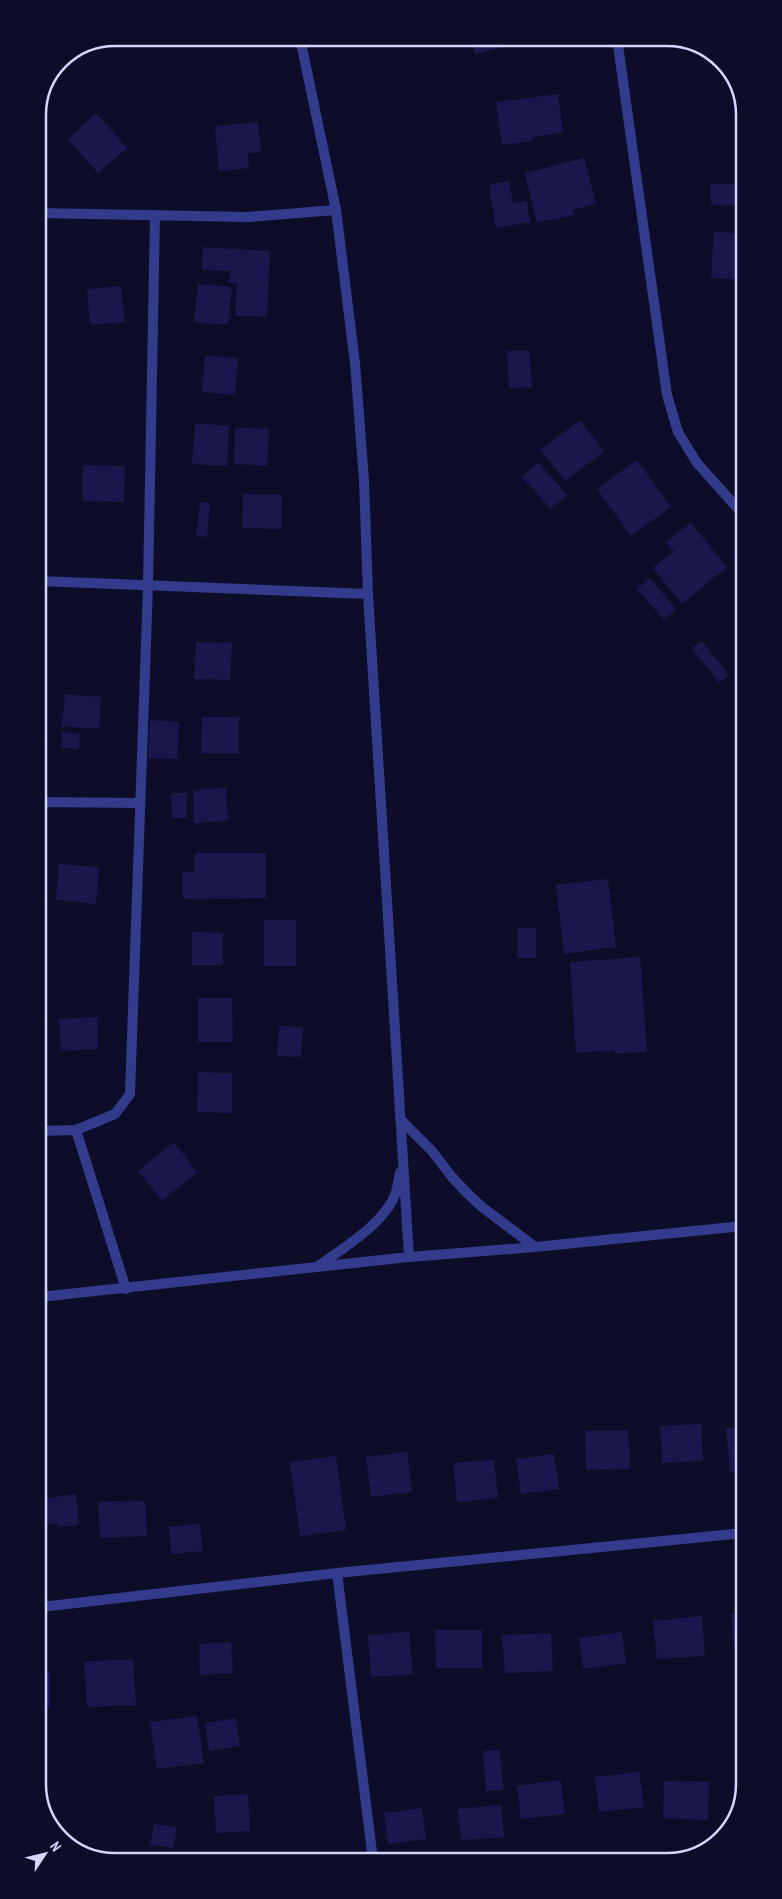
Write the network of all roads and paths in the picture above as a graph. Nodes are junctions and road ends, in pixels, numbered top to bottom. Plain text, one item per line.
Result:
1 (302, 46) edge
2 (618, 46) edge
3 (336, 210) junction
4 (46, 213) edge
5 (155, 216) junction
6 (736, 505) edge
7 (46, 581) edge
8 (148, 586) junction
9 (368, 594) junction
10 (46, 802) edge
11 (139, 803) junction
12 (400, 1119) junction
13 (76, 1130) junction
14 (46, 1131) edge
15 (403, 1156) junction
16 (736, 1227) edge
17 (535, 1246) junction
18 (409, 1257) junction
19 (316, 1267) junction
20 (126, 1289) junction
21 (46, 1296) edge
22 (736, 1534) edge
23 (336, 1573) junction
24 (46, 1606) edge
25 (372, 1853) edge

1 - 3 street
2 - 6 street
3 - 5 street
3 - 9 street
4 - 5 street
5 - 8 street
7 - 8 street
8 - 9 street
8 - 11 street
9 - 12 street
10 - 11 street
11 - 13 street
12 - 15 street
12 - 17 street
13 - 14 street
13 - 20 street
15 - 18 street
15 - 19 street
16 - 17 street
17 - 18 street
18 - 19 street
19 - 20 street
20 - 21 street
22 - 23 street
23 - 24 street
23 - 25 street

